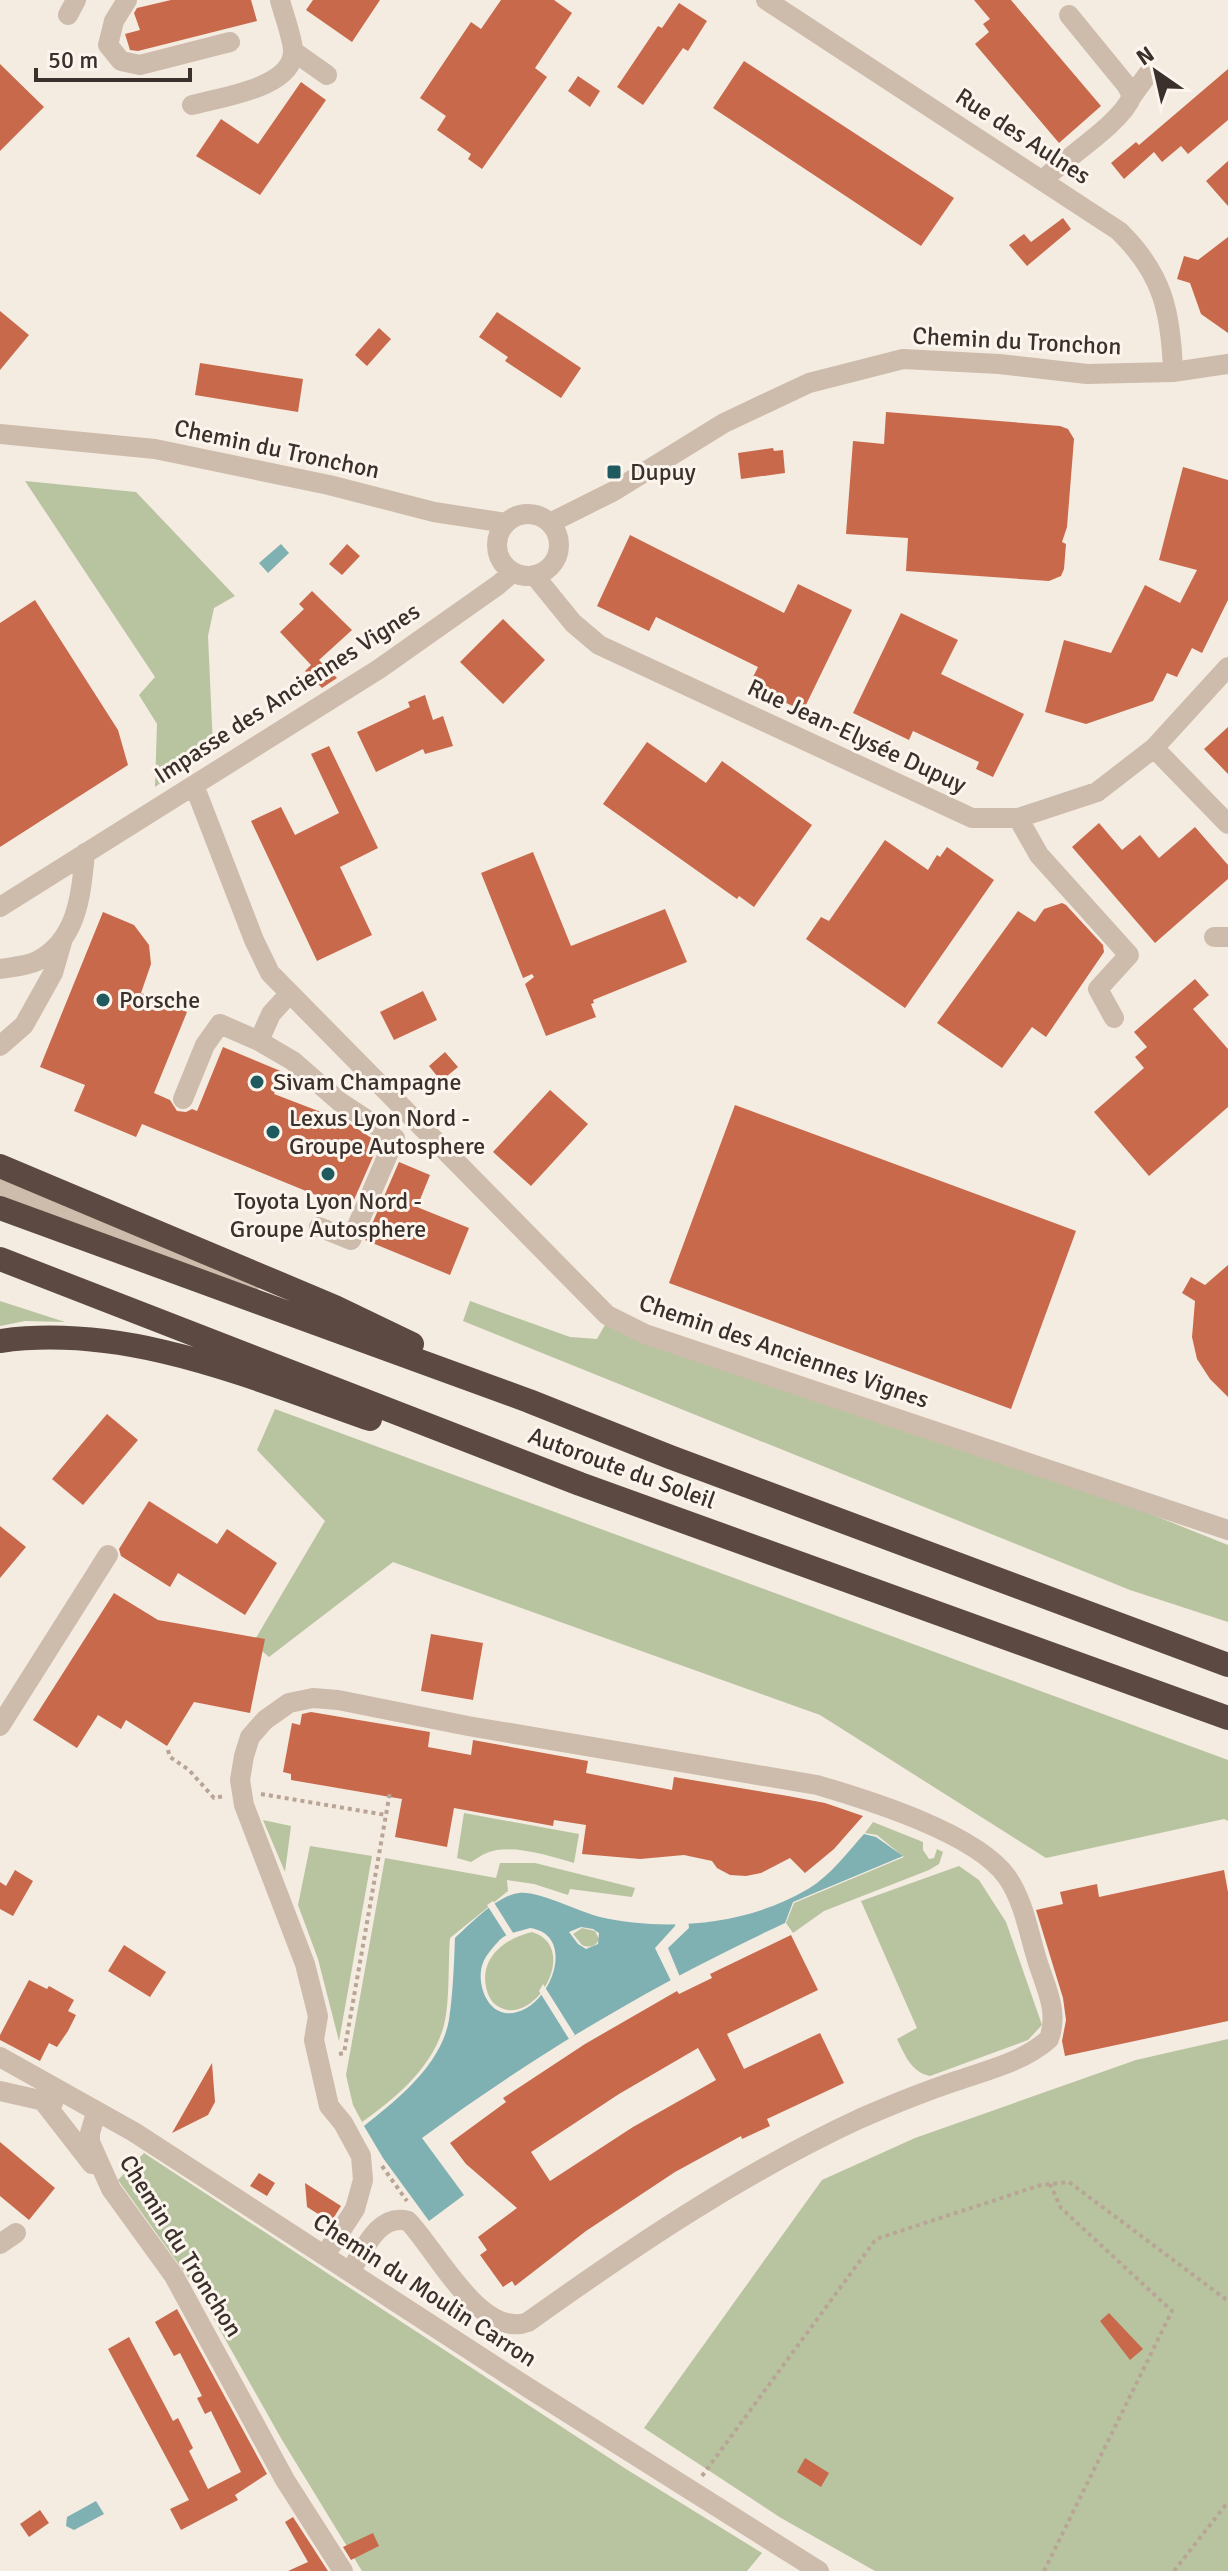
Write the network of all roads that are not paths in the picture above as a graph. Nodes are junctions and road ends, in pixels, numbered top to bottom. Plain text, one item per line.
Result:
1 (127, 0) edge
2 (280, 0) edge
3 (766, 0) edge
4 (1069, 15) dead end
5 (230, 42) dead end
6 (293, 51) junction
7 (1148, 74) dead end
8 (327, 75) dead end
9 (1132, 96) junction
10 (192, 105) dead end
11 (1043, 180) junction
12 (1228, 364) edge
13 (1173, 372) junction
14 (0, 434) edge
15 (554, 531) junction
16 (502, 532) junction
17 (541, 571) junction
18 (513, 572) junction
19 (1228, 667) edge
20 (1154, 748) junction
21 (194, 785) junction
22 (1018, 818) junction
23 (1228, 824) edge
24 (85, 853) junction
25 (0, 907) edge
26 (62, 942) junction
27 (0, 969) edge
28 (290, 993) junction
29 (1114, 1018) dead end
30 (259, 1041) junction
31 (0, 1046) edge
32 (183, 1099) dead end
33 (410, 1116) junction
34 (395, 1138) junction
35 (0, 1166) edge
36 (0, 1189) edge
37 (0, 1208) edge
38 (319, 1227) dead end
39 (0, 1259) edge
40 (335, 1307) junction
41 (0, 1341) edge
42 (529, 1401) junction
43 (580, 1484) junction
44 (1228, 1530) edge
45 (108, 1555) dead end
46 (1228, 1665) edge
47 (1228, 1718) edge
48 (0, 1726) edge
49 (0, 2057) edge
50 (0, 2091) edge
51 (43, 2101) junction
52 (96, 2113) junction
53 (111, 2189) junction
54 (325, 2255) junction
55 (350, 2272) junction
56 (343, 2571) edge
57 (819, 2571) edge

1 - 5 street
2 - 6 street
3 - 11 street, Rue des Aulnes
4 - 9 street
6 - 8 street
6 - 10 street
7 - 9 street
9 - 11 street
11 - 13 street, Rue des Aulnes
12 - 13 street, Chemin du Tronchon
13 - 15 street, Chemin du Tronchon
14 - 16 street, Chemin du Tronchon
15 - 16 street
15 - 17 street
16 - 18 street
17 - 18 street
17 - 22 street, Rue Jean-Elysée Dupuy
18 - 21 street, Impasse des Anciennes Vignes
19 - 20 street, Rue Jean-Elysée Dupuy
20 - 22 street, Rue Jean-Elysée Dupuy
20 - 23 street
21 - 24 street, Impasse des Anciennes Vignes
21 - 28 street, Chemin des Anciennes Vignes
22 - 29 street
24 - 25 street, Impasse des Anciennes Vignes
24 - 26 street
26 - 27 street
26 - 31 street
28 - 30 street
28 - 33 street, Chemin des Anciennes Vignes
30 - 32 street
30 - 34 street
33 - 34 street
33 - 44 street, Chemin des Anciennes Vignes
34 - 38 street
35 - 40 highway
36 - 40 street
37 - 42 highway, Autoroute du Soleil
39 - 43 highway, Autoroute du Soleil
40 - 42 highway
41 - 43 highway
42 - 46 highway, Autoroute du Soleil
43 - 47 highway, Autoroute du Soleil
45 - 48 street
49 - 52 street, Chemin du Moulin Carron
50 - 51 street
51 - 52 street
51 - 53 street
52 - 53 street, Chemin du Tronchon
52 - 54 street, Chemin du Moulin Carron
53 - 56 street, Chemin du Tronchon
54 - 55 street, Chemin du Moulin Carron
54 - 55 street
55 - 57 street, Chemin du Moulin Carron

